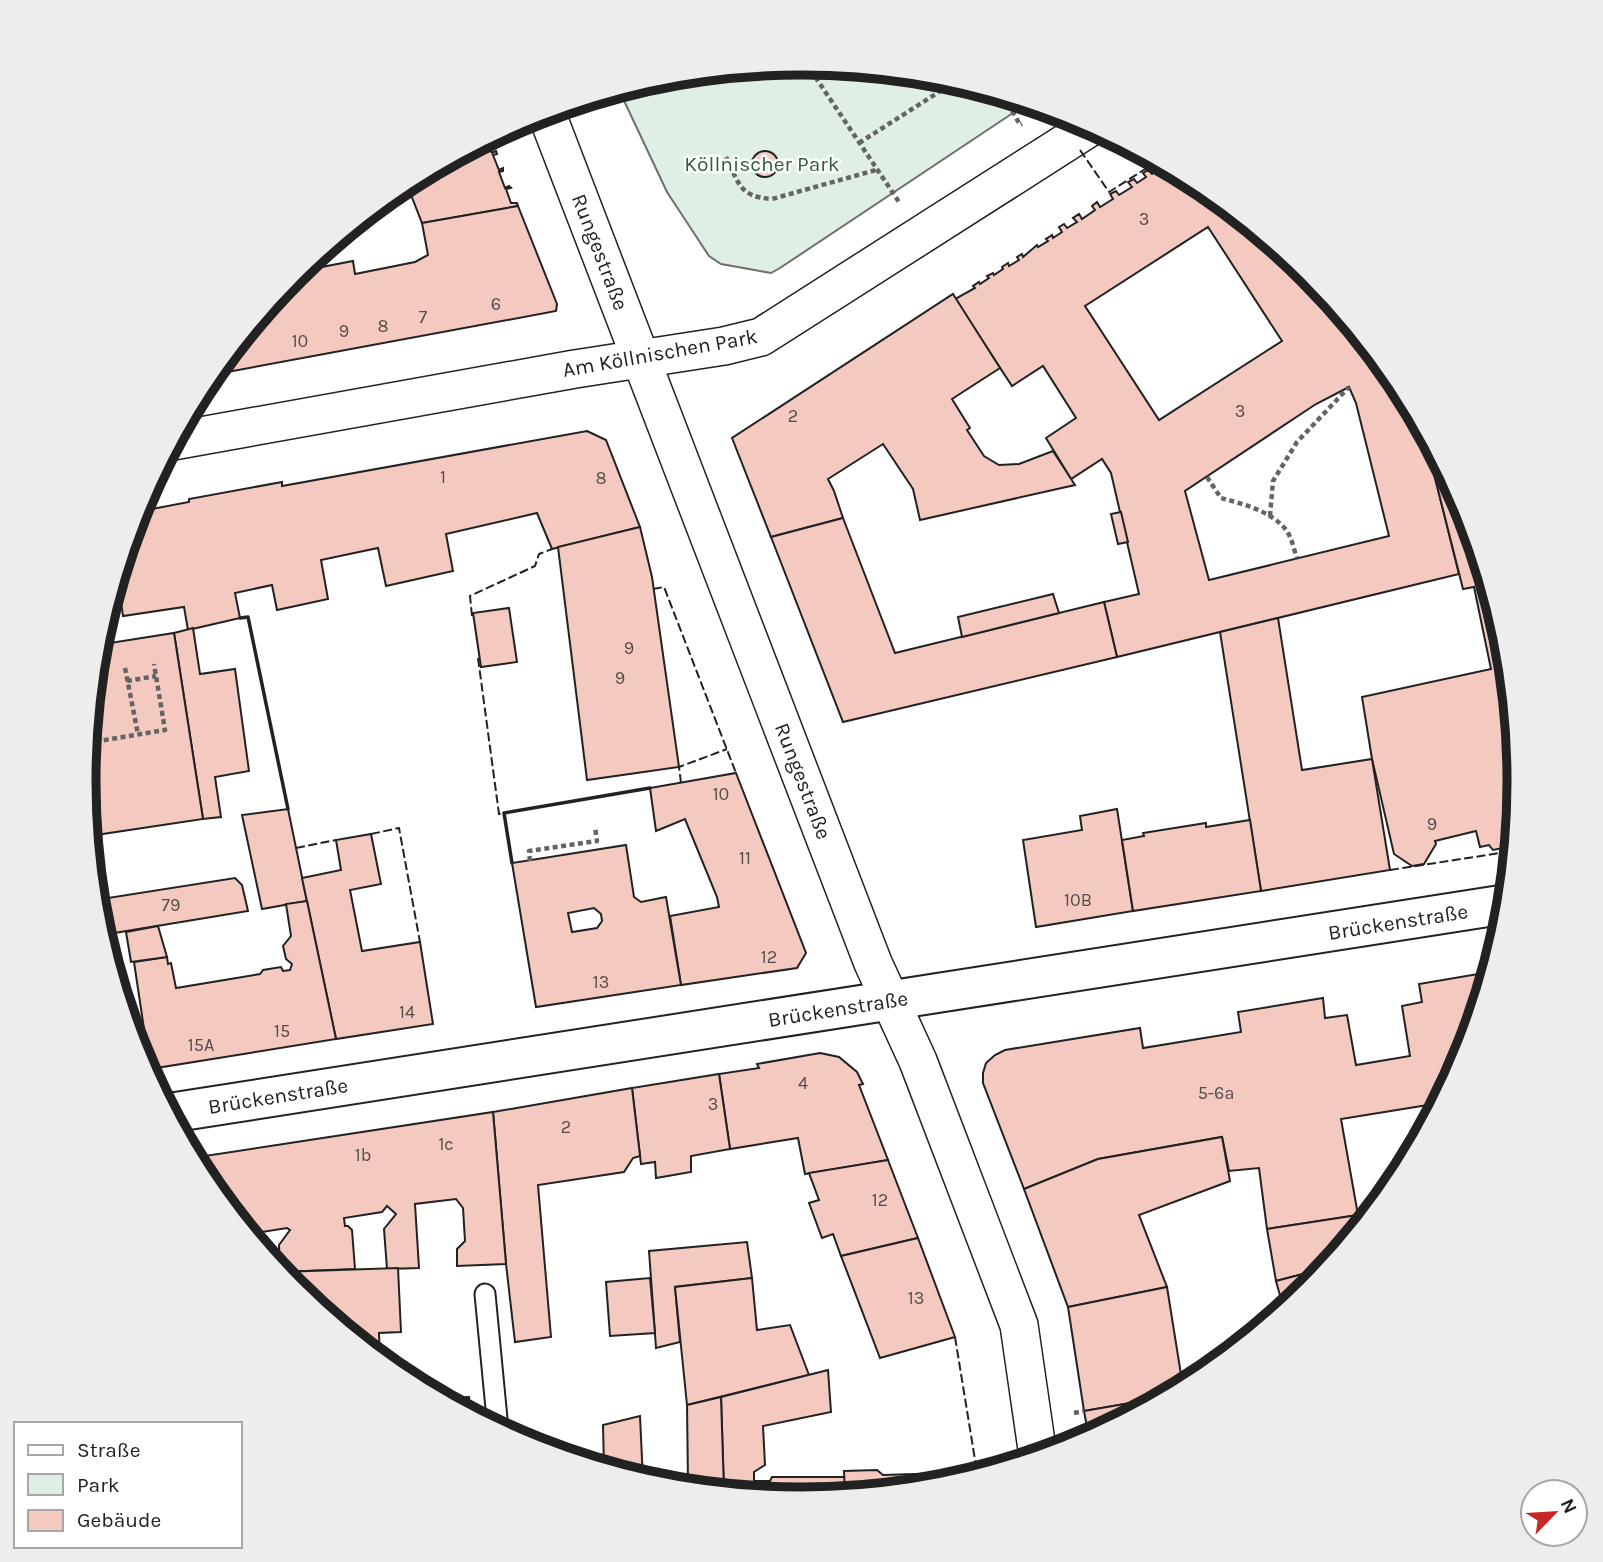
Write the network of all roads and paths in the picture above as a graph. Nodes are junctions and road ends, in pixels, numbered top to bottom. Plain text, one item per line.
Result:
1 (814, 76) edge
2 (942, 90) edge
3 (550, 122) edge
4 (1081, 133) edge
5 (859, 143) junction
6 (726, 157) dead end
7 (876, 170) junction
8 (928, 231) junction
9 (641, 359) junction
10 (1349, 387) dead end
11 (184, 440) edge
12 (1206, 477) dead end
13 (1269, 516) junction
14 (1297, 558) dead end
15 (154, 664) dead end
16 (125, 668) dead end
17 (156, 676) junction
18 (127, 681) junction
19 (138, 734) junction
20 (97, 741) edge
21 (595, 828) dead end
22 (530, 861) dead end
23 (1496, 906) edge
24 (891, 1001) junction
25 (178, 1112) edge
26 (485, 1294) dead end
27 (1084, 1411) dead end
28 (1074, 1413) dead end
29 (497, 1418) edge
30 (1037, 1446) edge

1 - 5 path
2 - 5 path
3 - 9 street, Rungestraße
4 - 8 street, Am Köllnischen Park
5 - 7 path
6 - 7 path
7 - 8 path
8 - 9 street, Am Köllnischen Park
9 - 11 street, Am Köllnischen Park
9 - 24 street, Rungestraße
10 - 13 path
12 - 13 path
13 - 14 path
15 - 17 path
16 - 18 path
17 - 18 path
17 - 19 path
18 - 19 path
19 - 20 path
21 - 22 path
23 - 24 main road, Brückenstraße
24 - 25 main road, Brückenstraße
24 - 30 street, Rungestraße
26 - 29 lane
27 - 28 path

